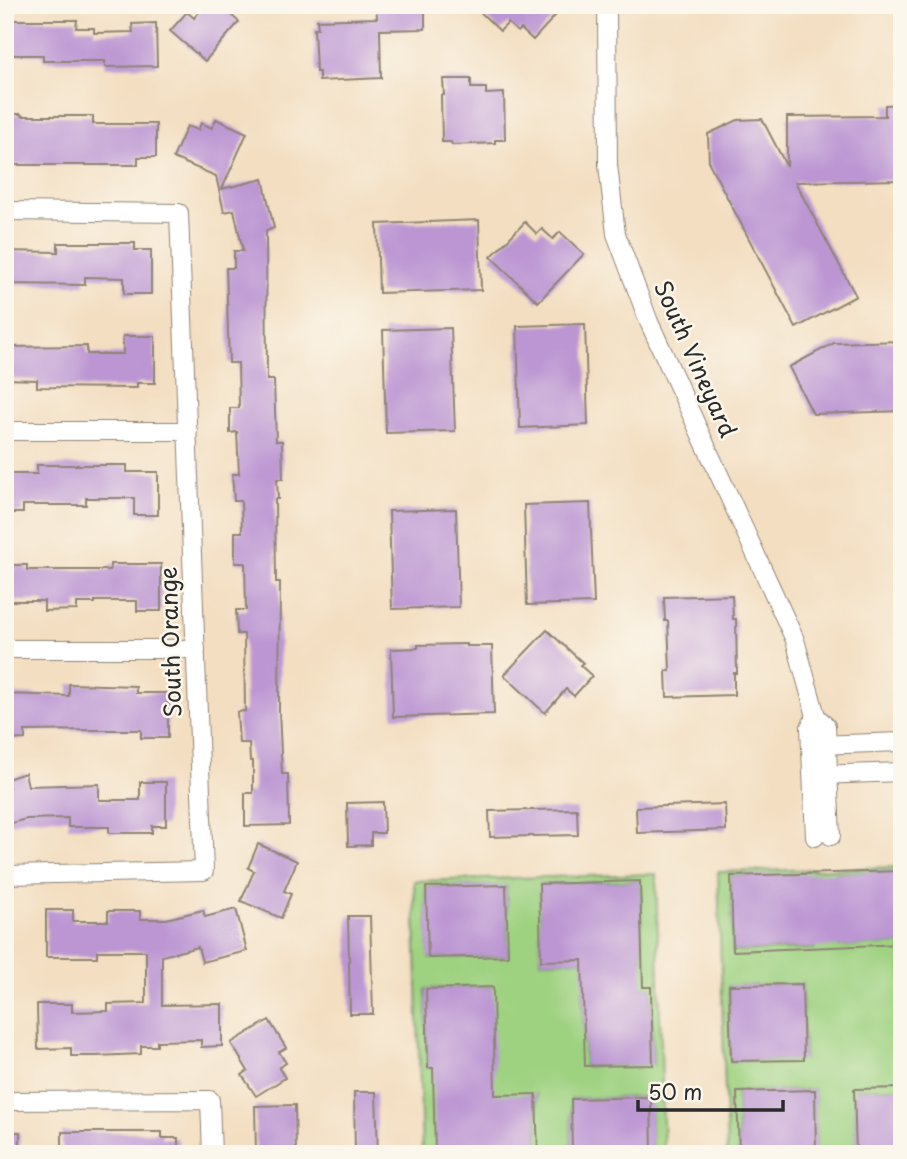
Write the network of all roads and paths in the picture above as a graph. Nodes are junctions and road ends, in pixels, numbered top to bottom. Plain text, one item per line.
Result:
1 (607, 5) edge
2 (5, 211) edge
3 (5, 431) edge
4 (188, 431) junction
5 (5, 649) edge
6 (196, 649) junction
7 (902, 742) edge
8 (818, 744) junction
9 (902, 772) edge
10 (820, 775) junction
11 (823, 836) dead end
12 (5, 875) edge
13 (5, 1101) edge
14 (212, 1154) edge

1 - 8 street, South Vineyard
2 - 4 street, South Orange
3 - 4 street
4 - 6 street, South Orange
5 - 6 street
6 - 12 street, South Orange
7 - 8 street
8 - 10 street, South Vineyard
9 - 10 street
10 - 11 street, South Vineyard
13 - 14 street

